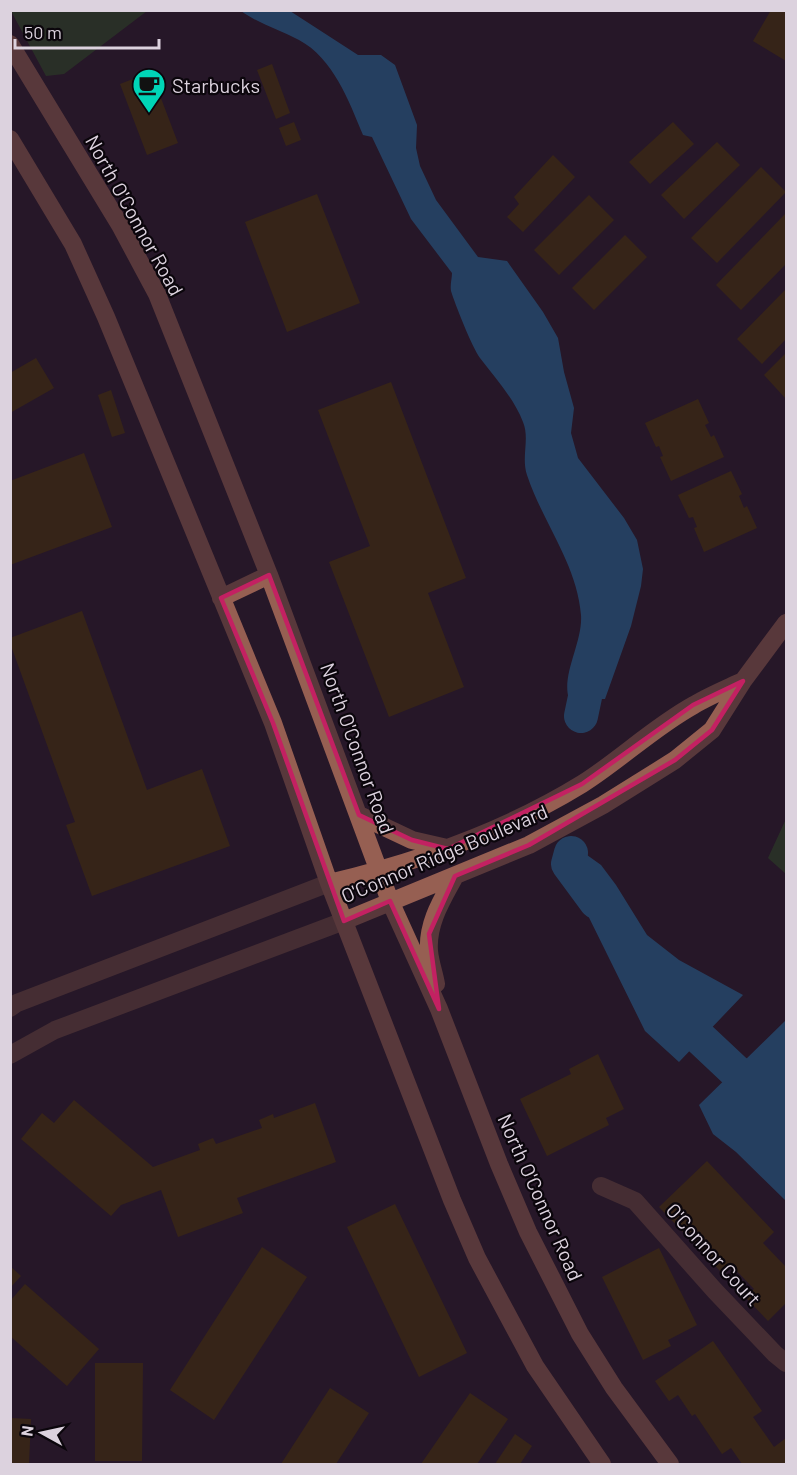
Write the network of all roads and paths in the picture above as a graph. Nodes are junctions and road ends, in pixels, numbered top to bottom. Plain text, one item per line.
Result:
1 (10, 44) edge
2 (10, 139) edge
3 (269, 575) junction
4 (221, 598) junction
5 (786, 623) edge
6 (742, 681) junction
7 (359, 815) junction
8 (448, 849) junction
9 (380, 871) junction
10 (455, 876) junction
11 (329, 883) junction
12 (390, 902) junction
13 (344, 921) junction
14 (10, 1008) edge
15 (439, 1009) junction
16 (10, 1055) edge
17 (602, 1186) dead end
18 (786, 1363) edge
19 (602, 1464) edge
20 (670, 1464) edge

1 - 3 main road, North O'Connor Road
2 - 4 main road
3 - 4 main road
3 - 7 main road, North O'Connor Road
4 - 11 main road
5 - 6 main road
6 - 8 main road, O'Connor Ridge Boulevard
6 - 10 main road, O'Connor Ridge Boulevard
7 - 8 main road
7 - 9 main road, North O'Connor Road
8 - 9 main road, O'Connor Ridge Boulevard
9 - 11 main road, O'Connor Ridge Boulevard
9 - 12 main road, North O'Connor Road
10 - 12 main road, O'Connor Ridge Boulevard
10 - 15 main road
11 - 13 main road
11 - 14 street, O'Connor Ridge Boulevard
12 - 13 main road, O'Connor Ridge Boulevard
12 - 15 main road, North O'Connor Road
13 - 16 street, O'Connor Ridge Boulevard
13 - 19 main road
15 - 20 main road, North O'Connor Road
17 - 18 street, O'Connor Court

